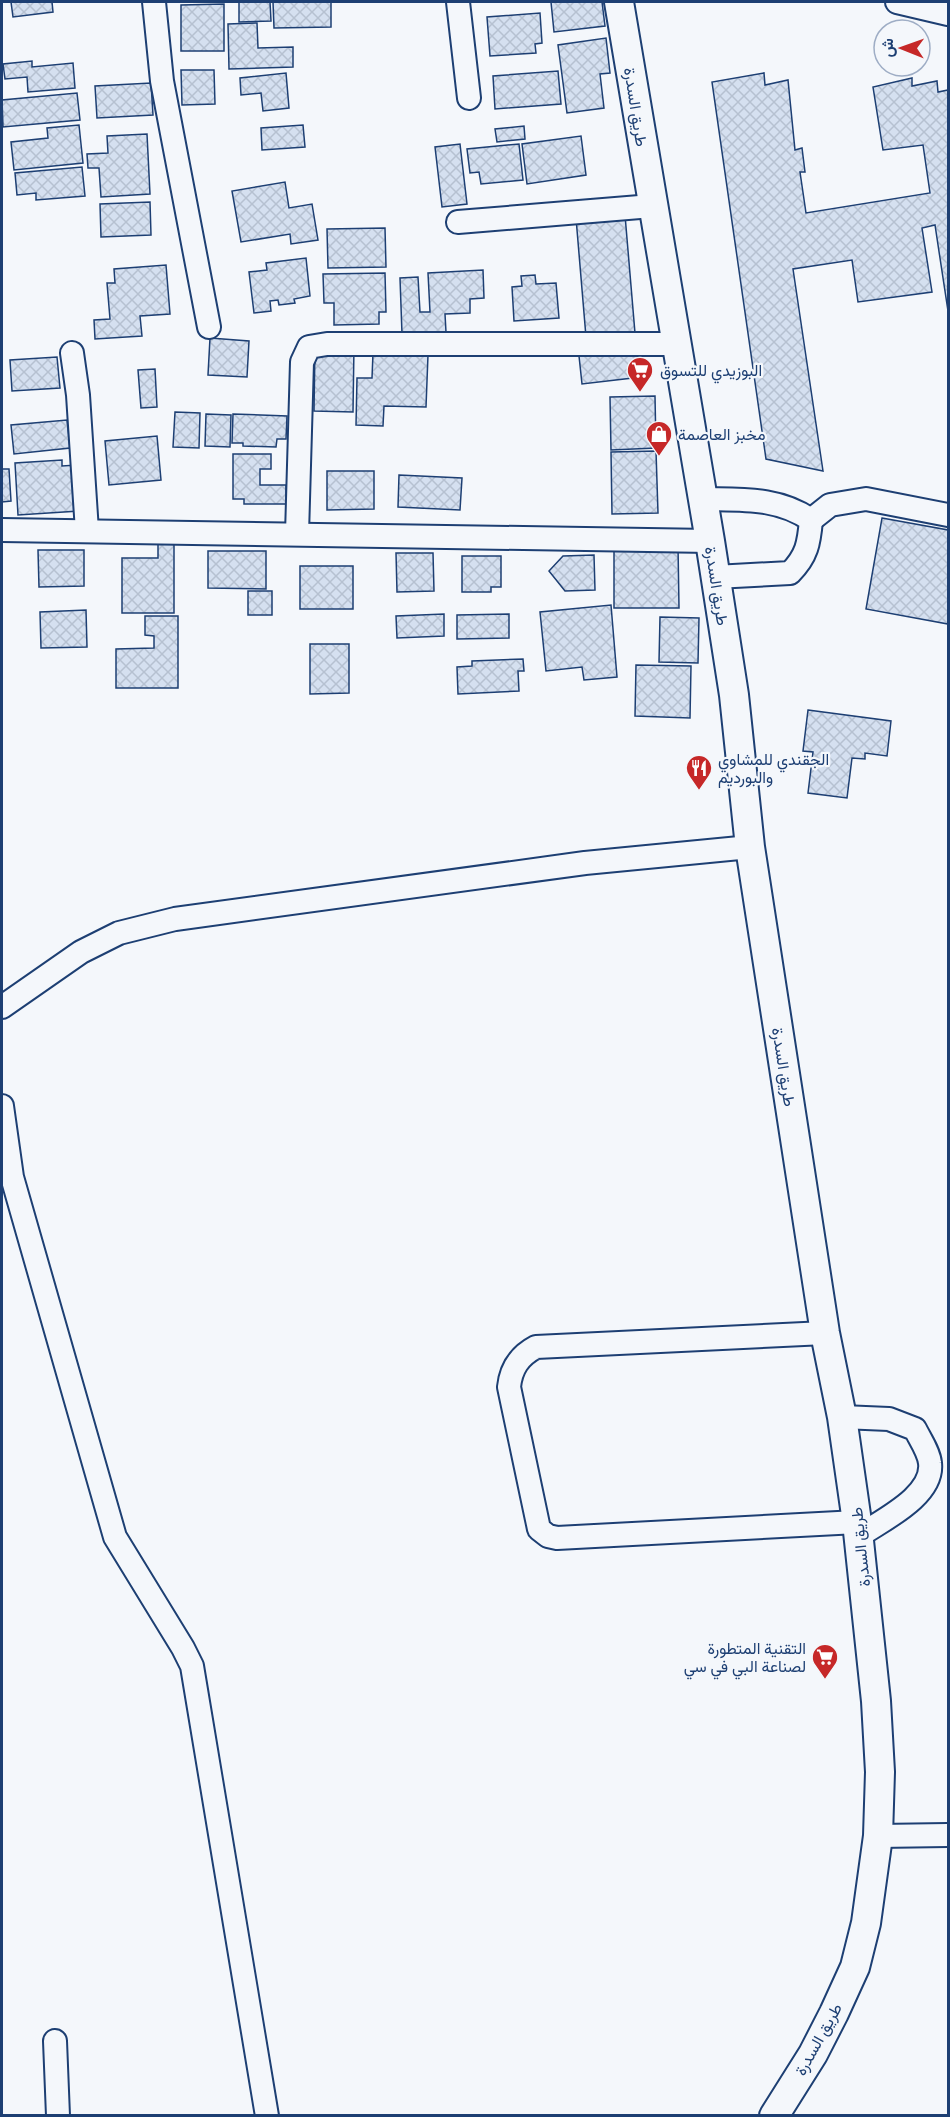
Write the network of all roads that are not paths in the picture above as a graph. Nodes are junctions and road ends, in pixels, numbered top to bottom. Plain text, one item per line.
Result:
1 (154, 2) edge
2 (458, 2) edge
3 (619, 2) edge
4 (897, 2) edge
5 (948, 14) edge
6 (469, 98) dead end
7 (652, 206) junction
8 (458, 222) dead end
9 (209, 327) dead end
10 (677, 344) junction
11 (72, 353) dead end
12 (703, 499) junction
13 (948, 514) edge
14 (811, 520) junction
15 (2, 530) edge
16 (87, 531) junction
17 (297, 534) junction
18 (710, 541) junction
19 (716, 577) junction
20 (750, 847) junction
21 (2, 1007) edge
22 (2, 1106) edge
23 (825, 1333) junction
24 (842, 1416) junction
25 (858, 1529) junction
26 (948, 1835) edge
27 (878, 1836) junction
28 (56, 2041) dead end
29 (58, 2115) edge
30 (267, 2115) edge
31 (774, 2115) edge

1 - 9 street
2 - 6 street
3 - 7 main road, طريق السدرة
4 - 5 street
7 - 8 street
7 - 10 main road, طريق السدرة
10 - 12 main road, طريق السدرة
10 - 17 street
11 - 16 street
12 - 14 street
12 - 18 main road, طريق السدرة
13 - 14 street
14 - 19 street
15 - 16 street
16 - 17 street
17 - 18 street
18 - 19 main road, طريق السدرة
19 - 20 main road, طريق السدرة
20 - 21 street
20 - 23 main road, طريق السدرة
22 - 30 street
23 - 24 main road, طريق السدرة
23 - 25 street
24 - 25 main road, طريق السدرة
24 - 25 street
25 - 27 main road, طريق السدرة
26 - 27 street
27 - 31 main road, طريق السدرة
28 - 29 street

